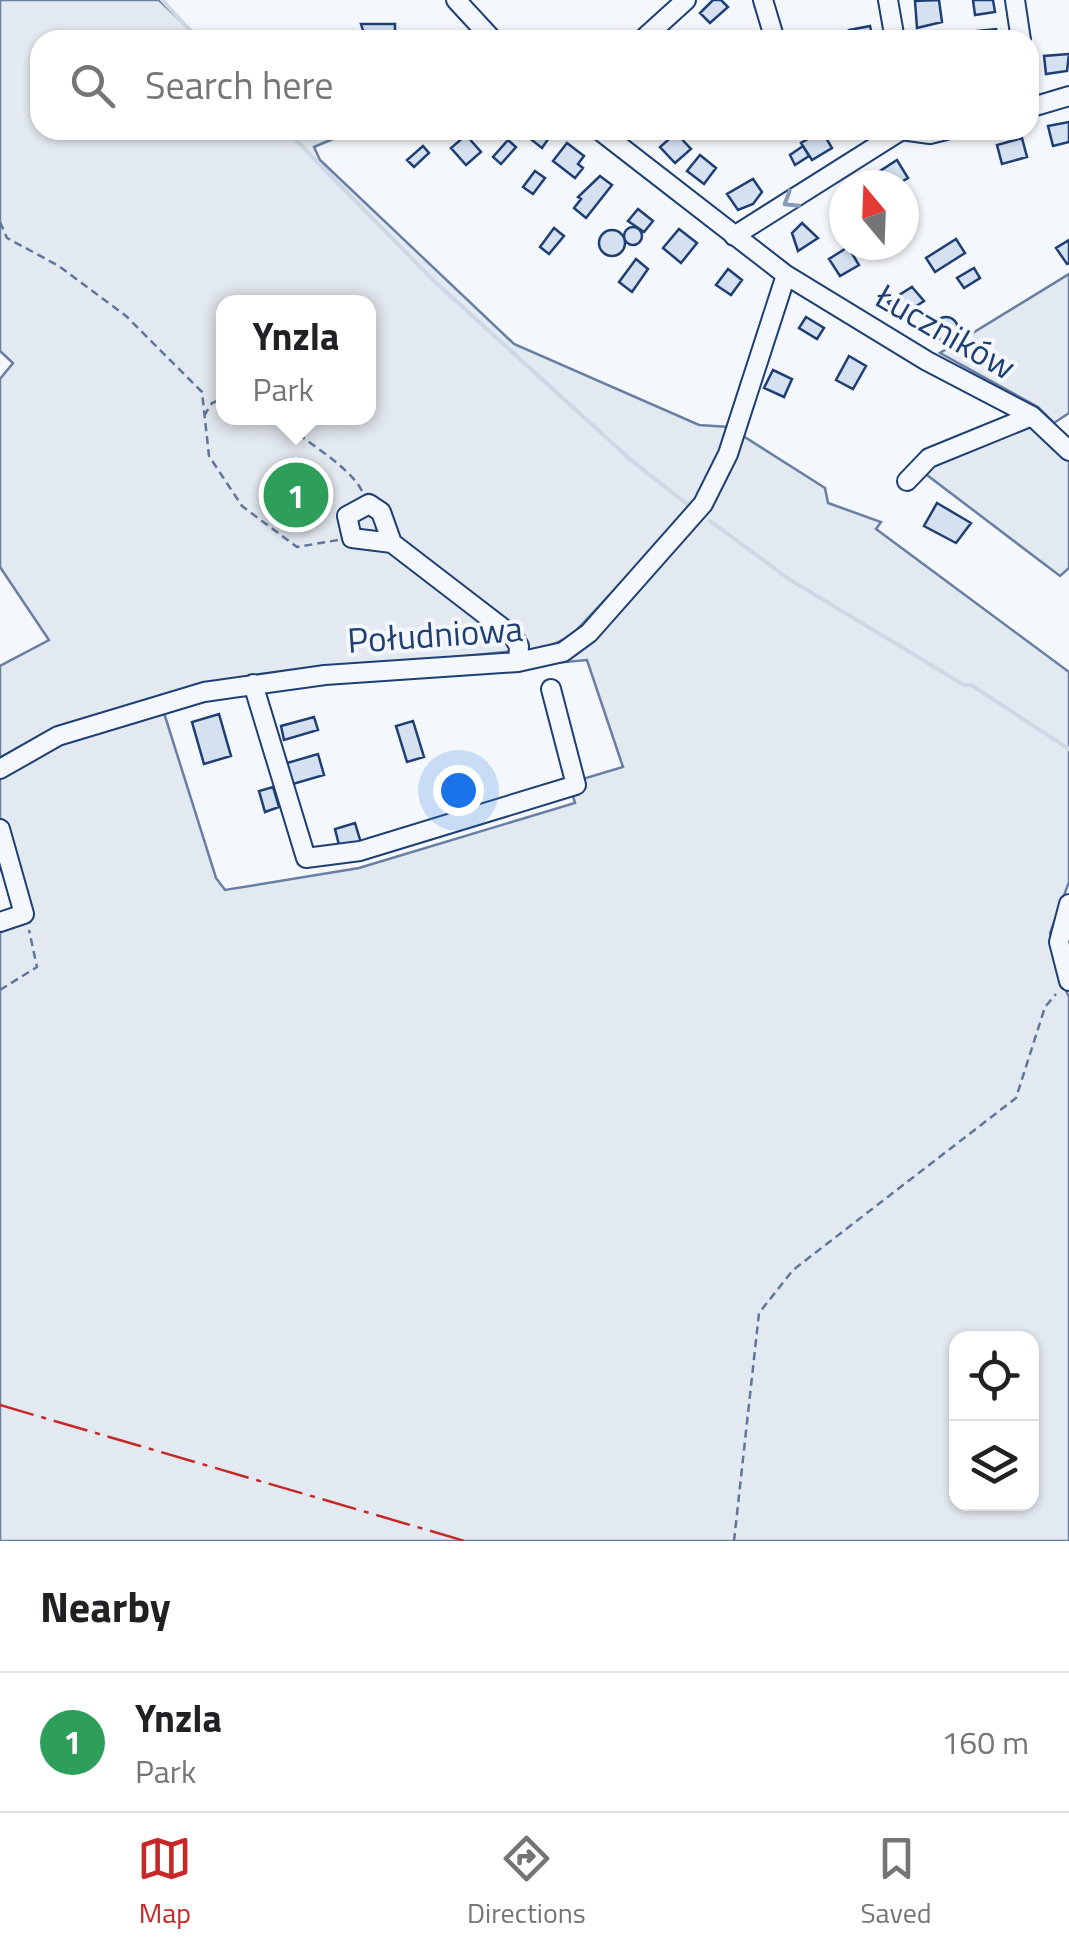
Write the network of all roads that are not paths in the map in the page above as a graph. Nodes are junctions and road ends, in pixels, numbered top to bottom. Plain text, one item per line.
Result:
1 (456, 0) edge
2 (686, 0) edge
3 (763, 0) edge
4 (888, 0) edge
5 (1015, 0) edge
6 (484, 30) edge
7 (653, 30) edge
8 (772, 30) edge
9 (893, 30) edge
10 (1020, 30) edge
11 (1069, 96) edge
12 (1039, 104) edge
13 (611, 140) edge
14 (886, 140) edge
15 (734, 236) junction
16 (786, 275) junction
17 (1032, 416) junction
18 (1069, 420) edge
19 (1050, 432) junction
20 (1069, 451) edge
21 (907, 482) dead end
22 (392, 543) junction
23 (518, 662) junction
24 (253, 684) junction
25 (552, 689) dead end
26 (0, 769) edge
27 (0, 829) edge
28 (1069, 904) edge
29 (0, 922) edge
30 (1068, 980) edge

1 - 6 street
2 - 7 street
3 - 8 street
4 - 9 street
5 - 10 street
11 - 12 street
13 - 15 street, Łuczników
14 -> 15 street
15 - 16 street, Łuczników
16 - 17 street, Łuczników
16 - 23 street, Południowa
17 - 19 street, Łuczników
17 - 21 street
18 - 19 street
19 - 20 street, Łuczników
22 - 22 street
22 - 23 street
23 - 24 street, Południowa
24 - 25 street
24 - 26 street, Południowa
27 - 29 street
28 - 30 street

